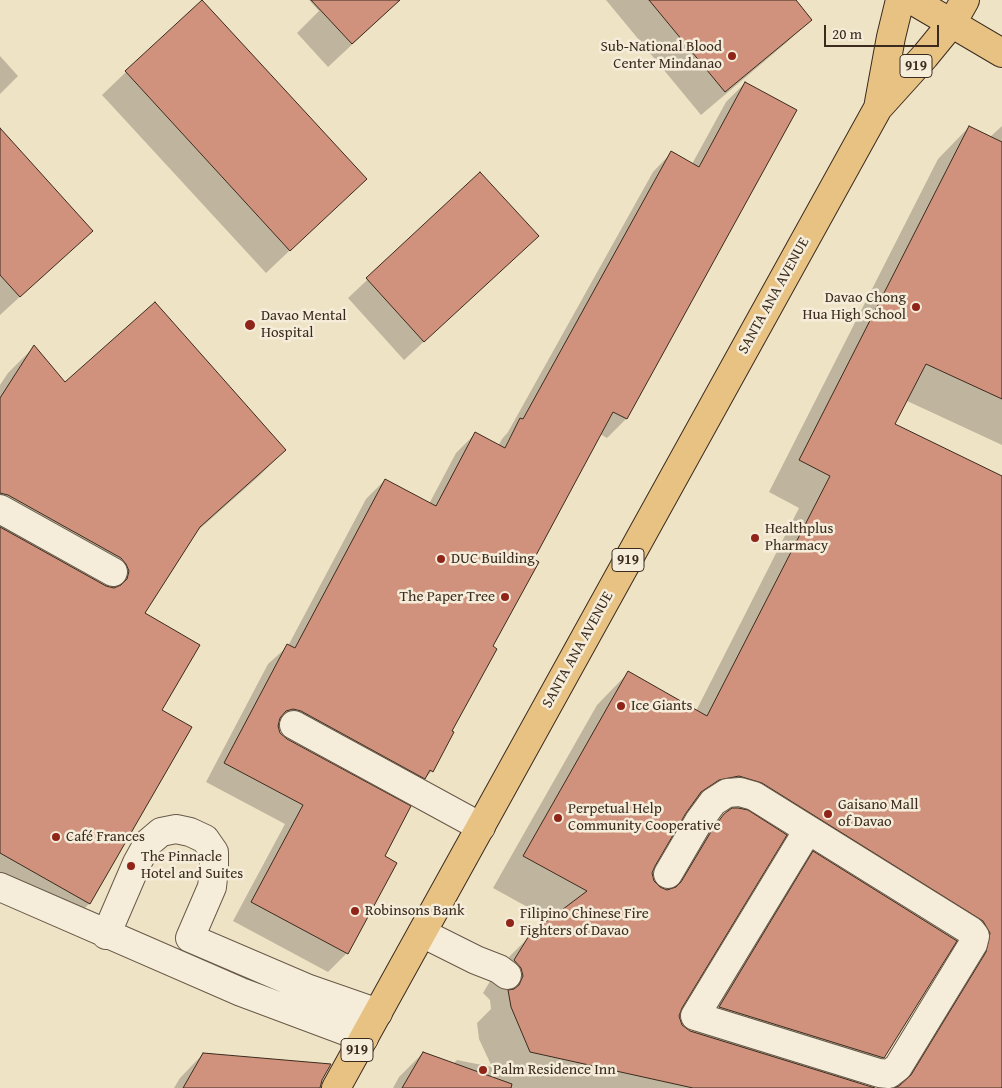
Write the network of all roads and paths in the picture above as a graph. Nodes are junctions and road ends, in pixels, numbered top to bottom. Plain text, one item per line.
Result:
1 (900, 0) edge
2 (912, 0) edge
3 (965, 0) edge
4 (952, 23) junction
5 (1002, 53) edge
6 (878, 108) junction
7 (0, 508) edge
8 (112, 572) dead end
9 (294, 724) dead end
10 (481, 827) junction
11 (808, 830) junction
12 (668, 874) dead end
13 (0, 887) edge
14 (422, 934) junction
15 (106, 935) junction
16 (190, 938) junction
17 (178, 965) junction
18 (507, 975) dead end
19 (378, 1013) junction
20 (364, 1038) junction
21 (336, 1088) edge

1 - 6 main road, SANTA ANA AVENUE / 919
2 - 4 main road
3 - 4 main road, 919
4 - 5 main road
4 - 6 main road, SANTA ANA AVENUE / 919
6 - 10 main road, SANTA ANA AVENUE / 919
7 - 8 lane
9 - 10 lane
10 - 14 main road, SANTA ANA AVENUE / 919
11 - 11 lane
11 - 12 lane
13 - 15 lane
14 - 18 lane
14 - 19 main road, SANTA ANA AVENUE / 919
15 - 16 lane
15 - 17 lane
16 - 17 lane
16 - 19 lane
17 - 20 lane
19 - 20 main road, SANTA ANA AVENUE / 919
20 - 21 main road, SANTA ANA AVENUE / 919

